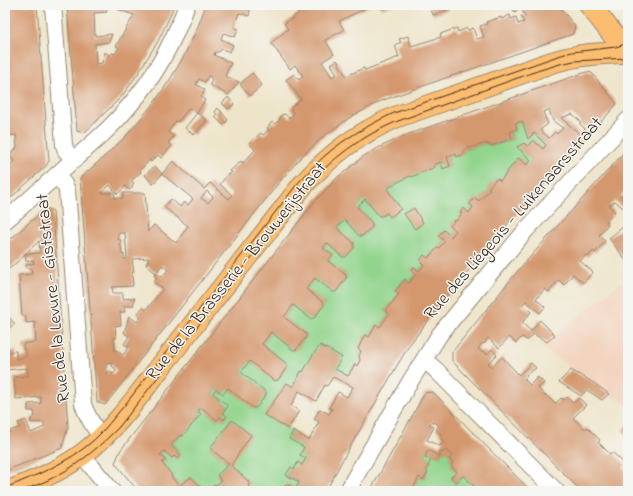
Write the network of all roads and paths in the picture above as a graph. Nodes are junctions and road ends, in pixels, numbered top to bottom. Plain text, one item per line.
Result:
1 (53, 5) edge
2 (188, 5) edge
3 (590, 5) edge
4 (627, 52) edge
5 (628, 120) edge
6 (74, 160) junction
7 (56, 176) junction
8 (5, 221) edge
9 (424, 360) junction
10 (102, 438) junction
11 (82, 455) junction
12 (10, 491) edge
13 (112, 491) edge
14 (348, 491) edge
15 (556, 491) edge

1 - 6 street
2 - 6 street
3 - 4 main road
4 - 10 main road, Rue de la Brasserie - Brouwerijstraat
5 - 9 street, Rue des Liégeois - Luikenaarsstraat
6 - 7 street
7 - 8 street
7 - 10 street, Rue de la Levure - Giststraat
9 - 14 street, Rue des Liégeois - Luikenaarsstraat
9 - 15 street
10 - 11 main road, Rue de la Brasserie - Brouwerijstraat
11 - 12 main road, Rue de la Brasserie - Brouwerijstraat
11 - 13 street

